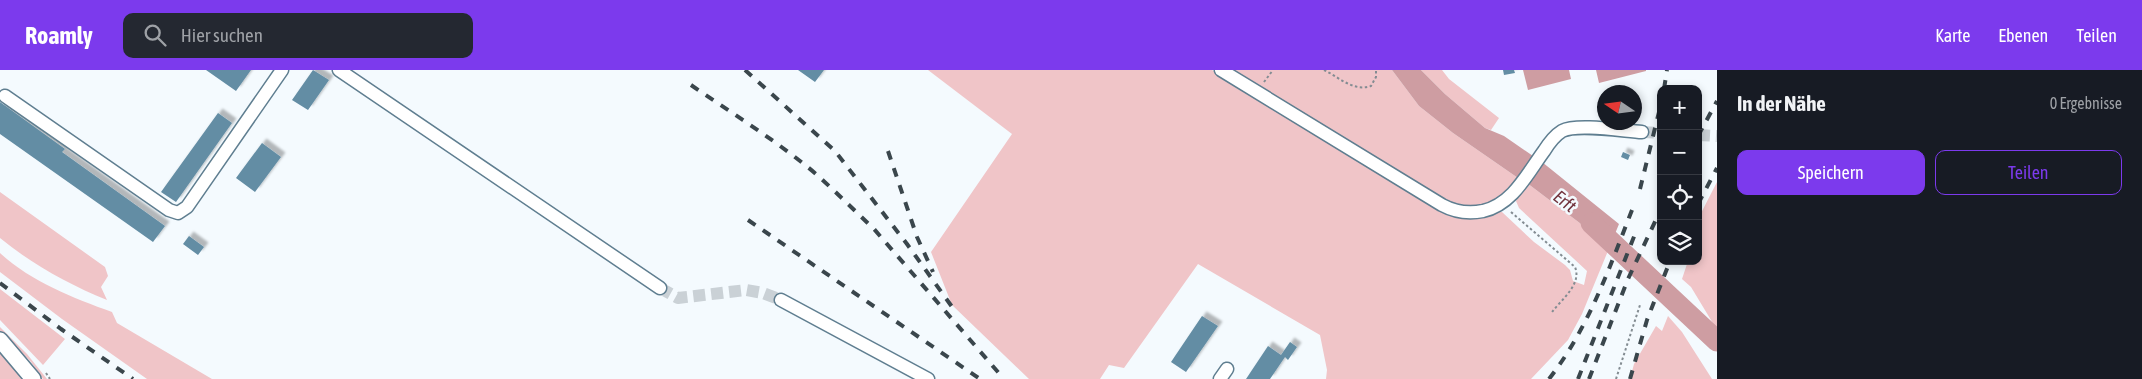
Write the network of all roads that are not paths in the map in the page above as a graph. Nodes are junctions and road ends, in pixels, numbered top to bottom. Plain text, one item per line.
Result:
1 (282, 70) edge
2 (340, 70) edge
3 (1221, 70) edge
4 (5, 96) dead end
5 (1642, 132) tunnel mouth
6 (660, 288) tunnel mouth
7 (781, 300) tunnel mouth
8 (0, 340) edge
9 (33, 379) edge
10 (928, 379) edge

1 - 4 street
2 - 6 street
3 - 5 street
7 - 10 street
8 - 9 main road

